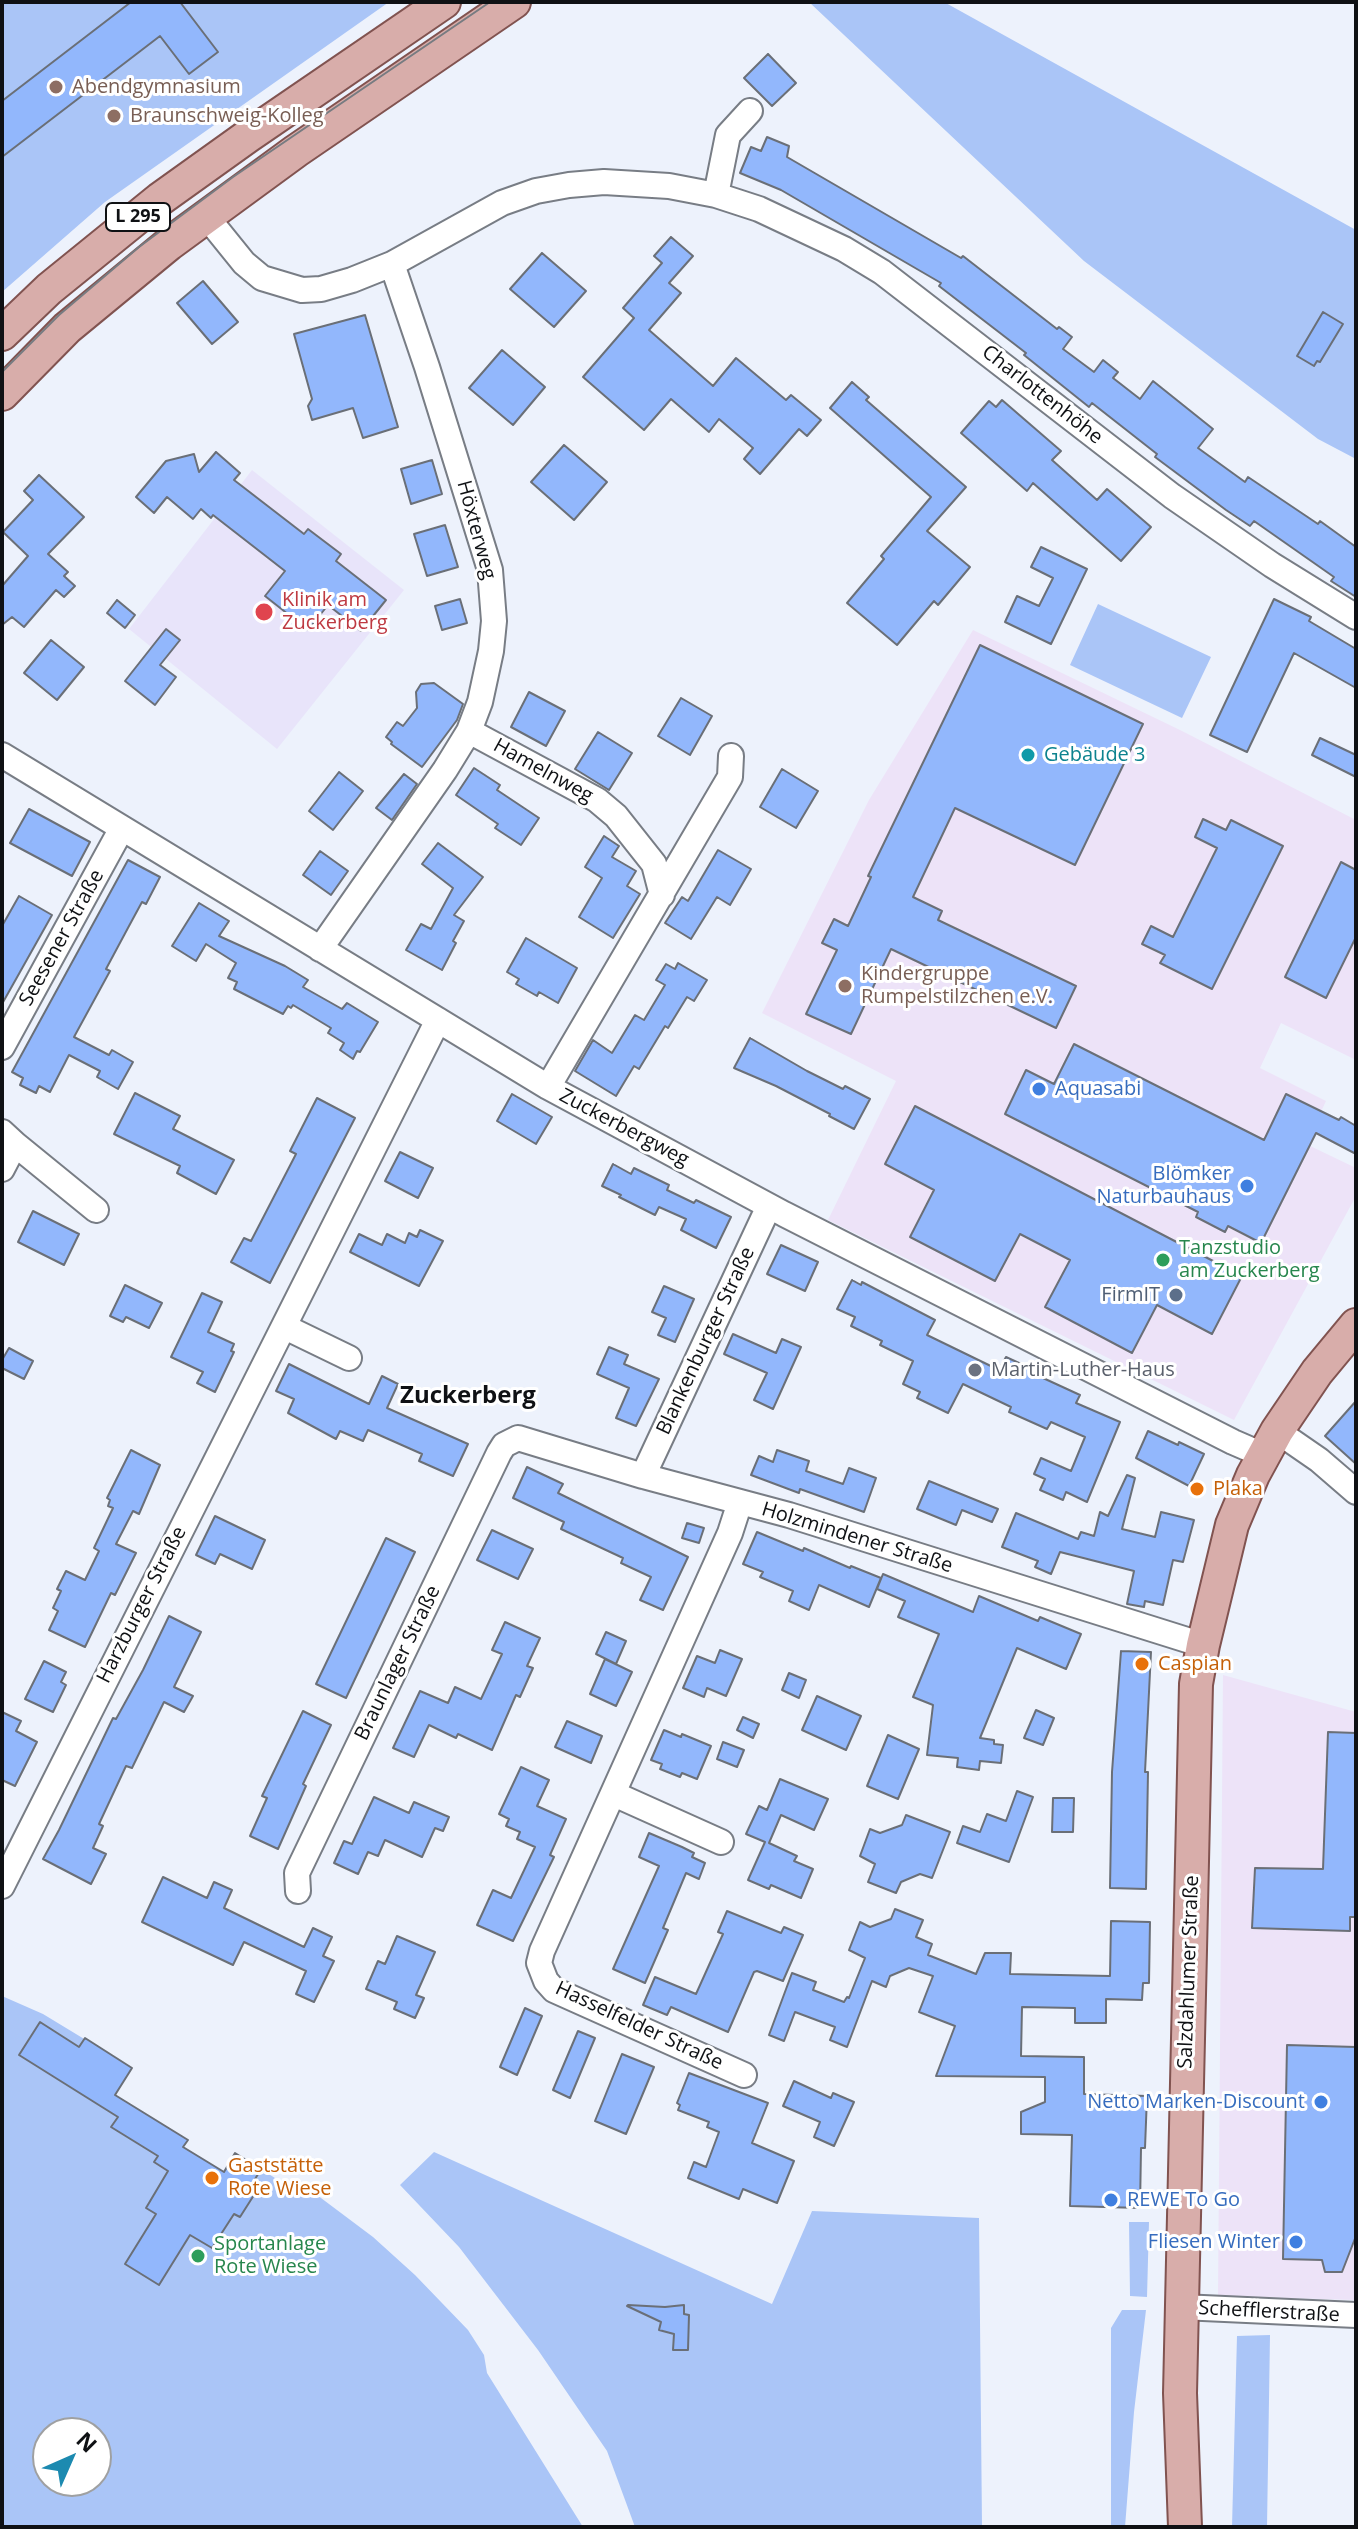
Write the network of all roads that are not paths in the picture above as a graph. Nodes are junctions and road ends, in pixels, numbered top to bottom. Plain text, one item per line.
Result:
1 (444, 2) edge
2 (514, 2) edge
3 (750, 111) dead end
4 (716, 195) junction
5 (206, 216) junction
6 (392, 264) junction
7 (2, 334) edge
8 (2, 394) edge
9 (1356, 617) edge
10 (469, 731) junction
11 (731, 756) dead end
12 (4, 761) edge
13 (122, 828) junction
14 (662, 895) junction
15 (320, 949) junction
16 (438, 1020) junction
17 (2, 1047) edge
18 (548, 1087) junction
19 (8, 1138) edge
20 (2, 1169) edge
21 (769, 1206) junction
22 (96, 1210) dead end
23 (1356, 1325) edge
24 (285, 1327) junction
25 (349, 1358) dead end
26 (510, 1440) joint
27 (1270, 1443) junction
28 (643, 1476) junction
29 (1356, 1492) edge
30 (740, 1502) junction
31 (1203, 1645) junction
32 (614, 1794) junction
33 (721, 1842) dead end
34 (2, 1886) edge
35 (298, 1891) dead end
36 (744, 2075) dead end
37 (1181, 2307) junction
38 (1356, 2315) edge
39 (1185, 2527) edge

1 - 7 main road, L 295
2 - 5 main road, L 295
3 - 4 street
4 - 6 street, Charlottenhöhe
4 - 9 street, Charlottenhöhe
5 - 6 street, Charlottenhöhe
5 - 8 main road, L 295
6 - 10 street, Höxterweg
10 - 14 street, Hamelnweg
10 - 15 street, Höxterweg
11 - 14 street
12 - 13 street, Zuckerbergweg
13 - 15 street, Zuckerbergweg
13 - 17 street, Seesener Straße
14 - 18 street
15 - 16 street, Zuckerbergweg
16 - 18 street, Zuckerbergweg
16 - 24 street, Harzburger Straße
18 - 21 street, Zuckerbergweg
19 - 20 street
19 - 22 street
21 - 27 street, Zuckerbergweg
21 - 28 street, Blankenburger Straße
23 - 27 main road, Salzdahlumer Straße
24 - 25 street
24 - 34 street, Harzburger Straße
26 - 28 street, Holzmindener Straße
26 - 35 street, Braunlager Straße
27 - 29 street
27 - 31 main road, Salzdahlumer Straße
28 - 30 street, Holzmindener Straße
30 - 31 street, Holzmindener Straße
30 - 32 street, Hasselfelder Straße
31 - 37 main road, Salzdahlumer Straße
32 - 33 street
32 - 36 street, Hasselfelder Straße
37 - 38 street, Schefflerstraße
37 - 39 main road, Salzdahlumer Straße

